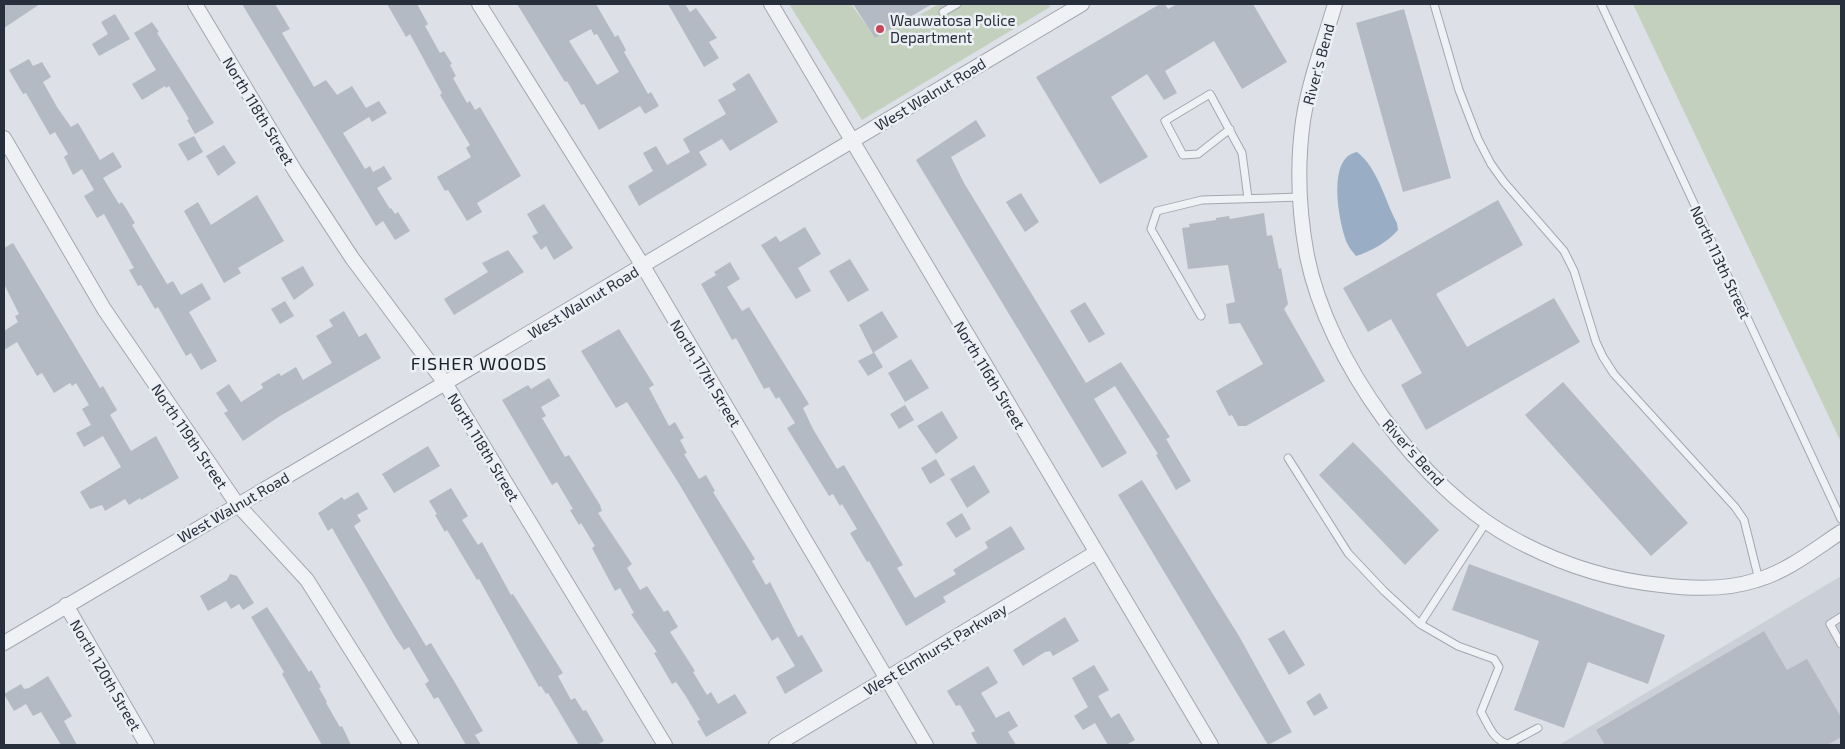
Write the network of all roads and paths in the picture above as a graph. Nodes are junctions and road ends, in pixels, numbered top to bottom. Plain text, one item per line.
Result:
1 (195, 4) edge
2 (480, 4) edge
3 (771, 4) edge
4 (957, 4) edge
5 (1082, 4) edge
6 (1335, 4) edge
7 (1434, 4) edge
8 (1601, 4) edge
9 (1064, 8) edge
10 (943, 12) dead end
11 (1230, 129) junction
12 (4, 138) edge
13 (852, 142) junction
14 (1301, 197) junction
15 (1248, 198) junction
16 (643, 266) junction
17 (1201, 316) dead end
18 (446, 383) junction
19 (1288, 458) dead end
20 (237, 504) junction
21 (1841, 519) edge
22 (1487, 521) junction
23 (1841, 532) edge
24 (1095, 552) junction
25 (1758, 580) junction
26 (66, 605) junction
27 (1841, 617) edge
28 (1420, 624) junction
29 (4, 643) edge
30 (1841, 644) edge
31 (887, 678) junction
32 (1538, 728) dead end
33 (147, 745) edge
34 (411, 745) edge
35 (665, 745) edge
36 (776, 745) edge
37 (926, 745) edge
38 (1211, 745) edge

1 - 18 street, North 118th Street
2 - 16 street, North 117th Street
3 - 13 street, North 116th Street
4 - 10 lane
5 - 9 street, West Walnut Road
6 - 14 street, River's Bend
7 - 25 lane
8 - 21 lane, North 113th Street
9 - 13 street, West Walnut Road
11 - 11 lane
11 - 15 lane
12 - 20 street, North 119th Street
13 - 16 street, West Walnut Road
13 - 24 street, North 116th Street
14 - 15 lane
14 - 22 street, River's Bend
15 - 17 lane
16 - 18 street, West Walnut Road
16 - 31 street, North 117th Street
18 - 20 street, West Walnut Road
18 - 35 street, North 118th Street
19 - 28 lane
20 - 26 street, West Walnut Road
20 - 34 street, North 119th Street
22 - 25 street, River's Bend
22 - 28 lane
23 - 25 street, River's Bend
24 - 31 street, West Elmhurst Parkway
24 - 38 street, North 116th Street
26 - 29 street, West Walnut Road
26 - 33 street, North 120th Street
27 - 30 lane
28 - 32 lane
31 - 36 street, West Elmhurst Parkway
31 - 37 street, North 117th Street

